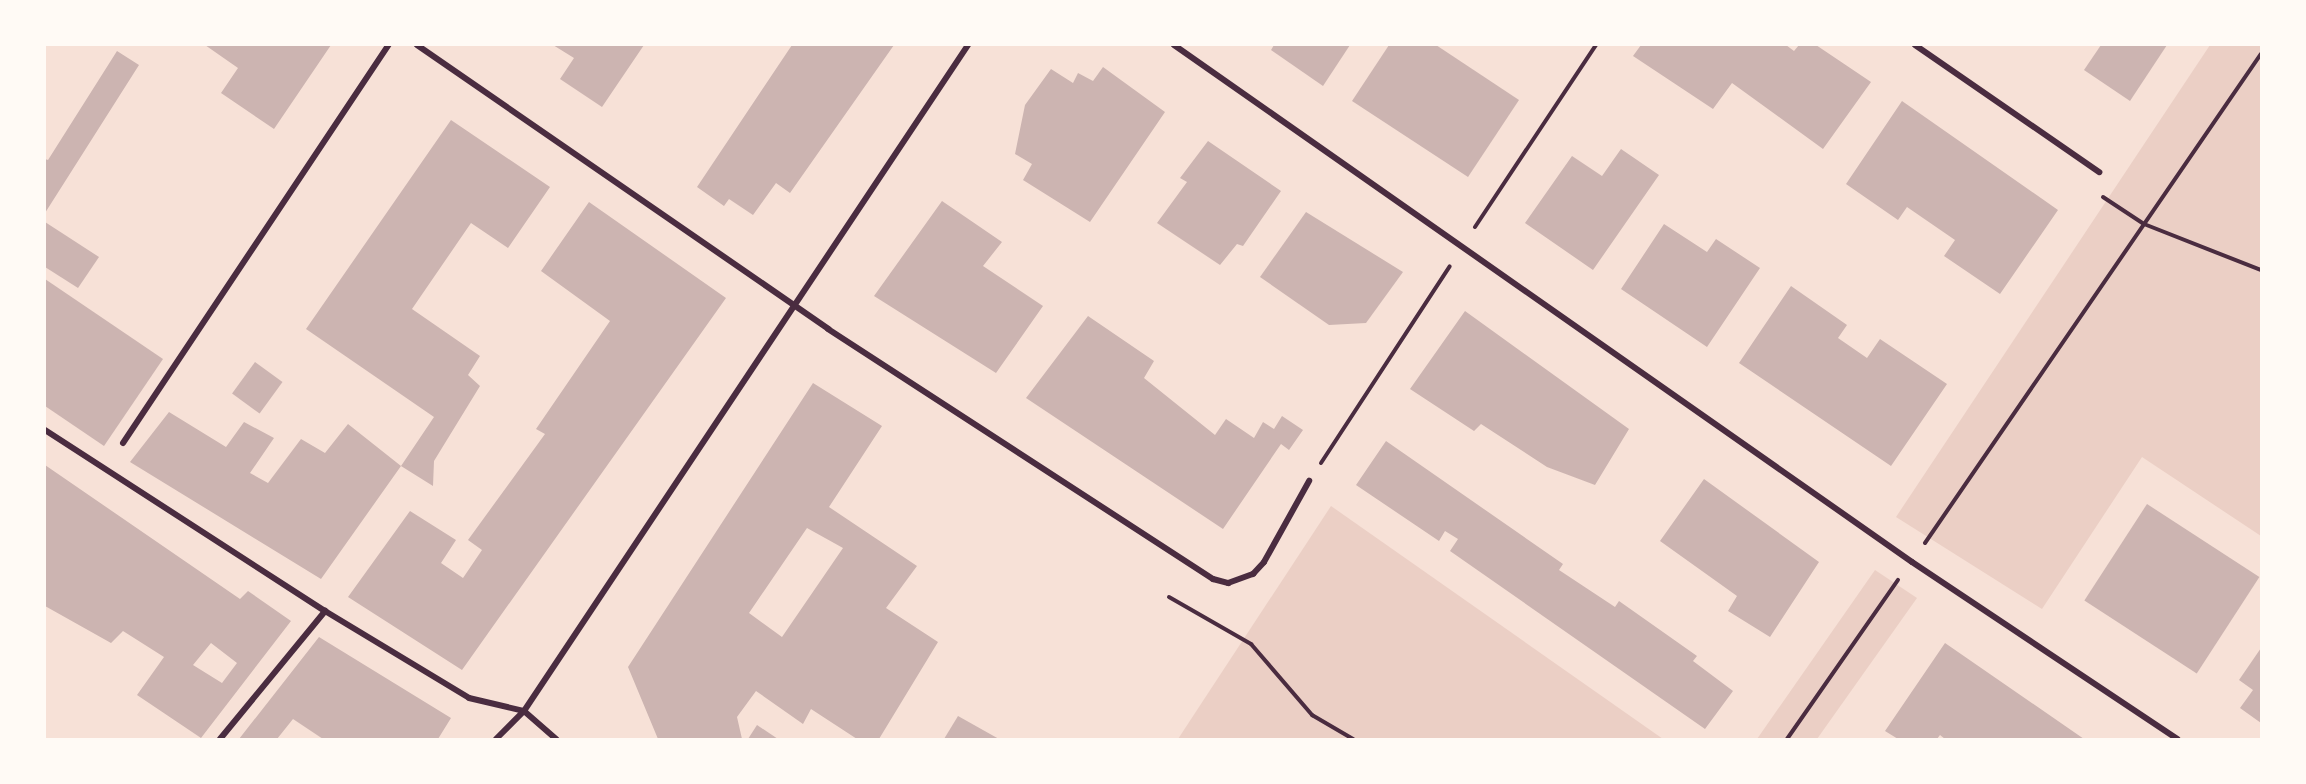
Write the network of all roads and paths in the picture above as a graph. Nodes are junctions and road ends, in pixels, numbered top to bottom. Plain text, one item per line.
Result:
1 (388, 45) edge
2 (417, 45) edge
3 (968, 45) edge
4 (1174, 45) edge
5 (1915, 45) edge
6 (2261, 54) edge
7 (2099, 172) dead end
8 (2103, 196) dead end
9 (2144, 224) junction
10 (2261, 270) edge
11 (795, 306) junction
12 (45, 430) edge
13 (123, 443) dead end
14 (1309, 481) dead end
15 (1912, 562) junction
16 (1169, 597) dead end
17 (325, 611) junction
18 (524, 711) junction
19 (220, 739) edge
20 (496, 739) edge
21 (556, 739) edge
22 (1353, 739) edge
23 (1787, 739) edge
24 (2177, 739) edge

1 - 13 street
2 - 11 street
3 - 11 street
4 - 15 street
5 - 7 street
6 - 9 path
8 - 9 path
9 - 10 path
9 - 15 path
11 - 14 street
11 - 18 street
12 - 17 street
15 - 23 path
15 - 24 street
16 - 22 path
17 - 18 street
17 - 19 street
18 - 20 street
18 - 21 street

